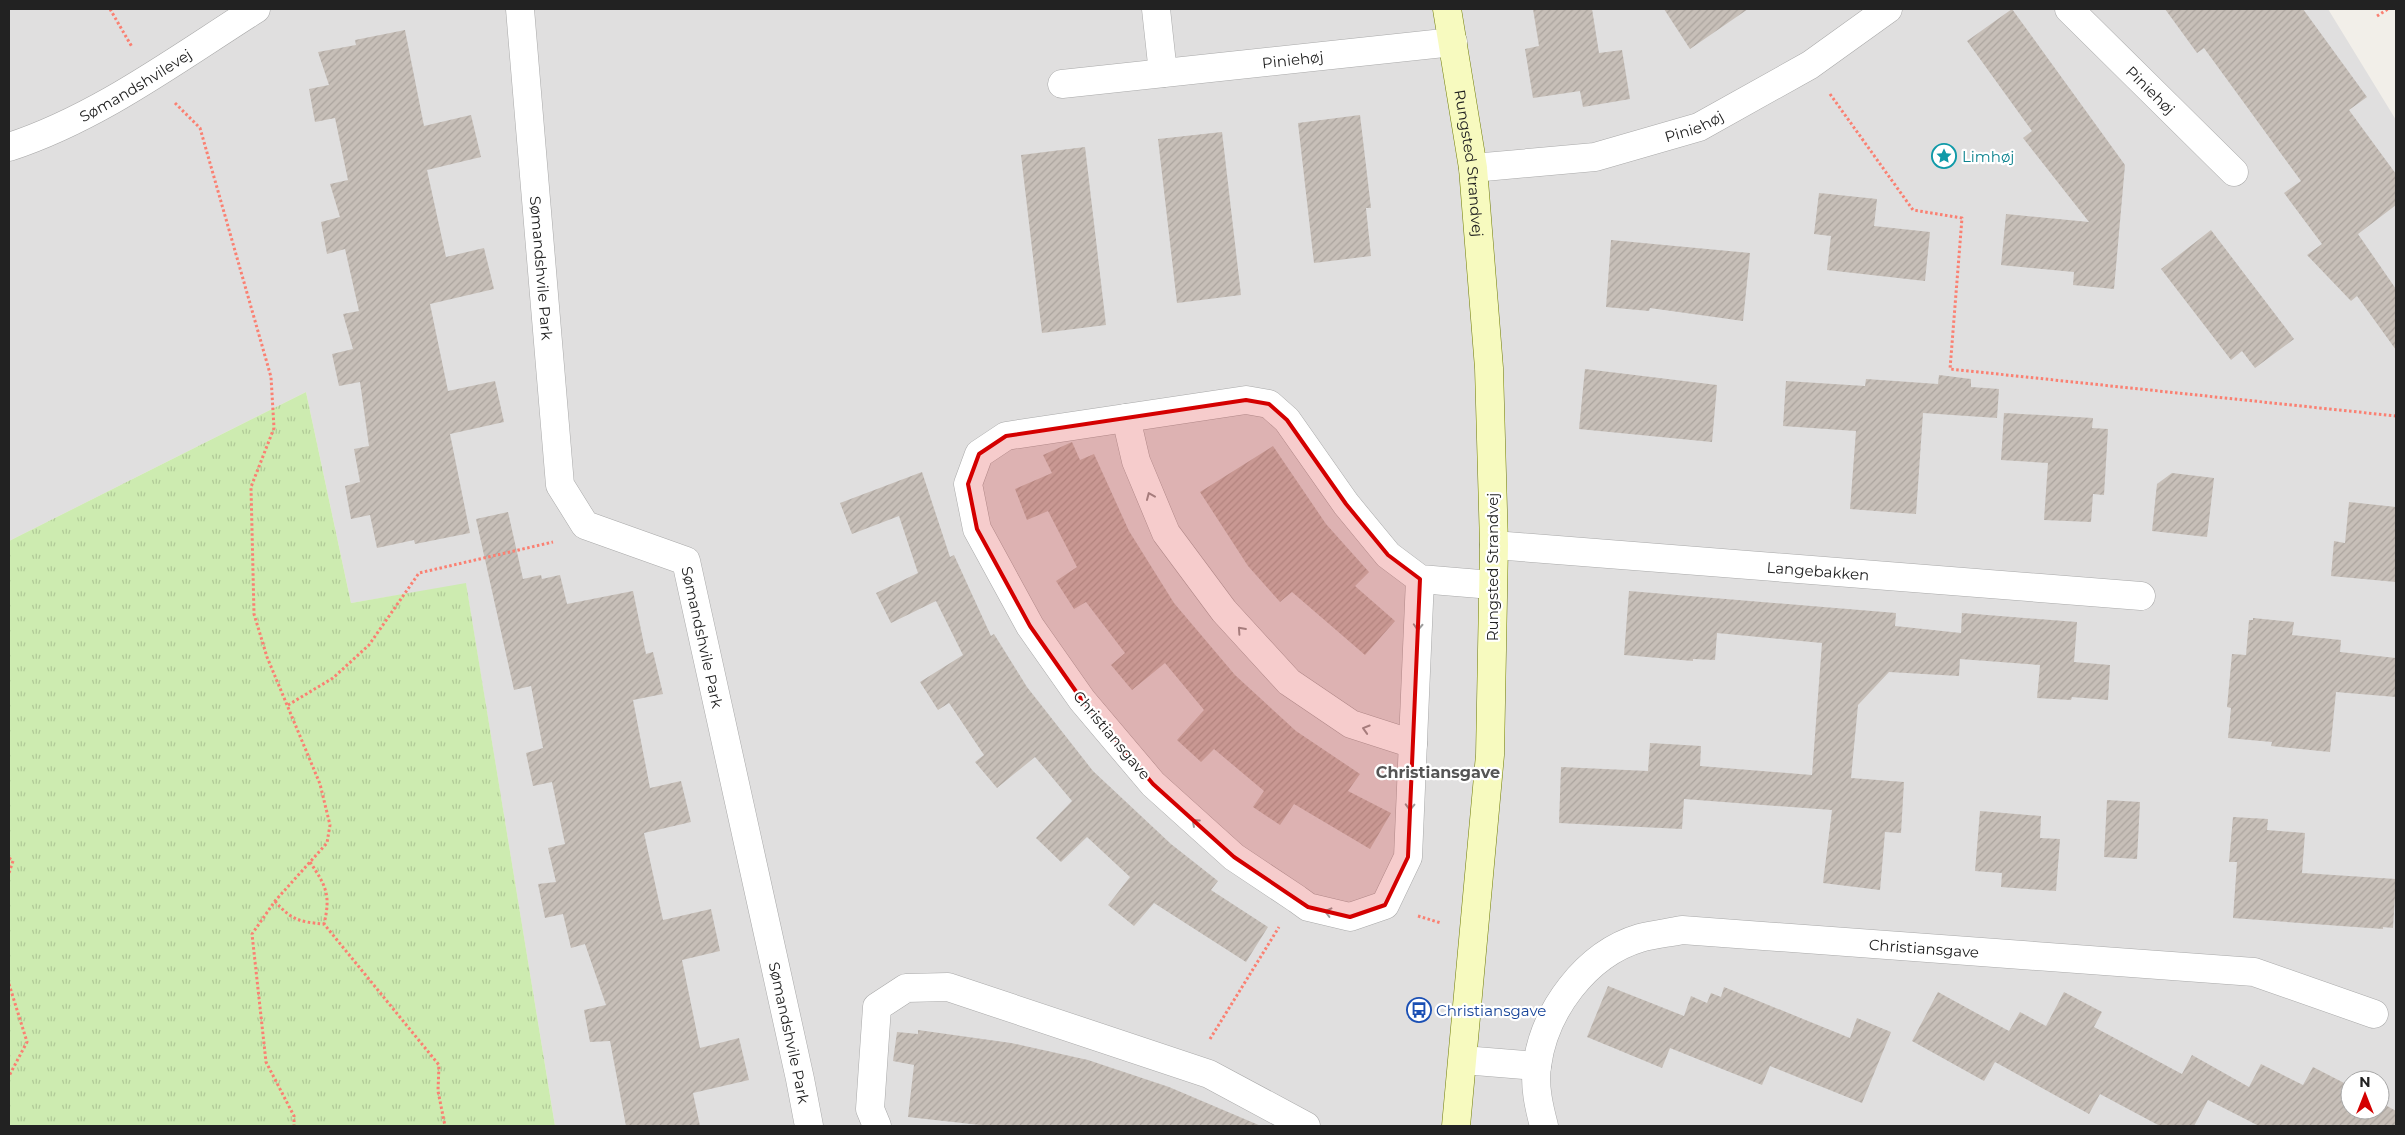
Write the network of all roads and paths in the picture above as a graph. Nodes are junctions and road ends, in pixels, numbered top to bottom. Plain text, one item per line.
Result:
1 (110, 9) edge
2 (256, 9) edge
3 (520, 9) edge
4 (1156, 9) edge
5 (1447, 9) edge
6 (1888, 9) edge
7 (2069, 9) edge
8 (2388, 9) edge
9 (2377, 16) dead end
10 (1453, 42) junction
11 (1810, 65) junction
12 (1164, 73) junction
13 (149, 76) junction
14 (1062, 84) dead end
15 (9, 148) edge
16 (1473, 168) junction
17 (2234, 172) dead end
18 (2396, 416) edge
19 (1126, 418) junction
20 (585, 525) junction
21 (1494, 544) junction
22 (1420, 579) junction
23 (1492, 585) junction
24 (2141, 596) dead end
25 (288, 705) junction
26 (1413, 744) junction
27 (9, 858) edge
28 (310, 862) junction
29 (9, 873) edge
30 (1297, 899) junction
31 (275, 901) junction
32 (324, 924) junction
33 (9, 984) edge
34 (2374, 1014) dead end
35 (1463, 1060) junction
36 (1537, 1066) junction
37 (1191, 1068) junction
38 (9, 1076) edge
39 (294, 1126) edge
40 (445, 1126) edge
41 (809, 1126) edge
42 (877, 1126) edge
43 (1306, 1126) edge
44 (1456, 1126) edge
45 (1544, 1126) edge

1 - 13 path
2 - 13 street, Sømandshvilevej
3 - 20 street, Sømandshvile Park
4 - 12 street
5 - 10 main road, Rungsted Strandvej
6 - 11 street, Piniehøj
7 - 17 street, Piniehøj
8 - 9 path
10 - 12 street, Piniehøj
10 - 16 main road, Rungsted Strandvej
11 - 16 street, Piniehøj
11 - 18 path
12 - 14 street, Piniehøj
13 - 15 street, Sømandshvilevej
13 - 25 path
16 - 21 main road, Rungsted Strandvej
19 - 22 street, Christiansgave
26 -> 19 street
30 -> 19 street, Christiansgave
20 - 25 path
20 - 41 street, Sømandshvile Park
21 - 23 main road, Rungsted Strandvej
21 - 24 street, Langebakken
22 - 23 street
22 -> 26 street, Christiansgave
23 - 35 main road, Rungsted Strandvej
25 - 28 path
26 -> 30 street, Christiansgave
27 - 29 path
28 - 31 path
28 - 32 path
30 - 37 path
31 - 32 path
31 - 39 path
32 - 40 path
33 - 38 path
34 - 36 street, Christiansgave
35 - 36 street
35 - 44 main road, Rungsted Strandvej
36 - 45 street, Christiansgave
37 - 42 street
37 - 43 street

